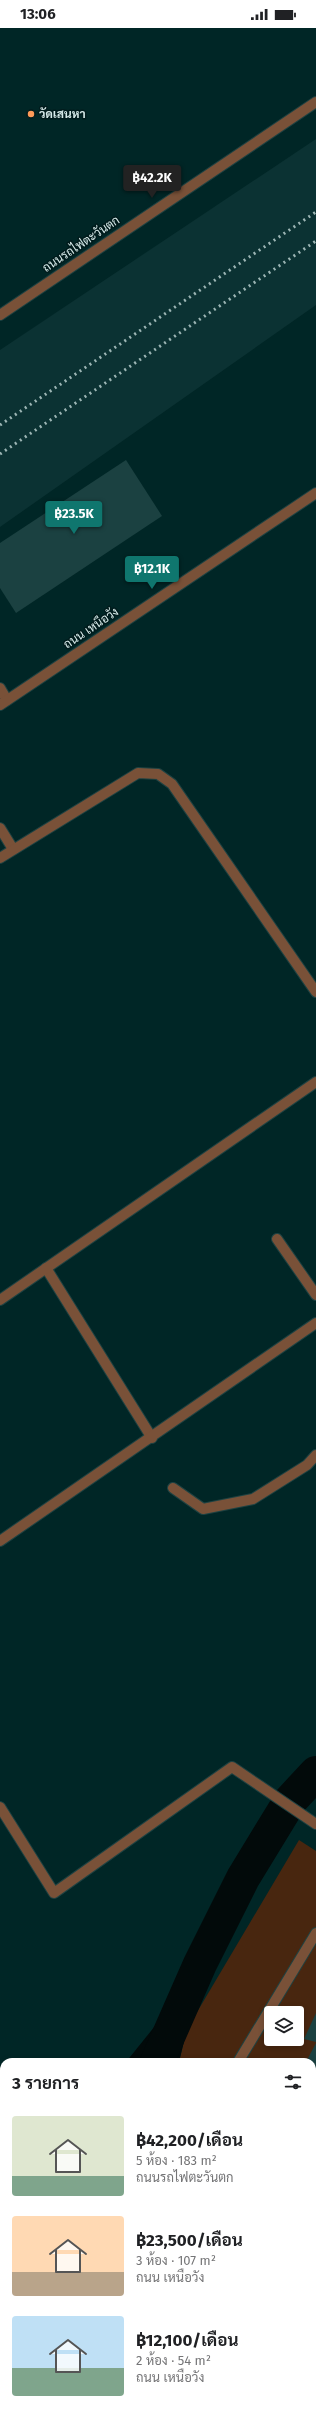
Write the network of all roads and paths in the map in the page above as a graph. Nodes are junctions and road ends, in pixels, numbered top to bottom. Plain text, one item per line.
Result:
1 (316, 102) edge
2 (0, 315) edge
3 (316, 493) edge
4 (0, 688) edge
5 (4, 703) edge
6 (0, 828) edge
7 (13, 849) junction
8 (0, 858) edge
9 (316, 992) edge
10 (316, 1082) edge
11 (277, 1238) dead end
12 (46, 1268) junction
13 (316, 1295) edge
14 (0, 1300) edge
15 (316, 1323) edge
16 (152, 1438) junction
17 (316, 1455) edge
18 (173, 1488) dead end
19 (0, 1541) edge
20 (0, 1807) edge
21 (316, 1824) edge
22 (316, 1933) edge
23 (240, 2058) edge

1 - 2 street, ถนนรถไฟตะวันตก
3 - 5 street, ถนน เหนือวัง
4 - 5 street
6 - 7 street
7 - 8 street
7 - 9 street
10 - 12 street
11 - 13 street
12 - 14 street
12 - 16 street
15 - 16 street
16 - 19 street
17 - 18 street
20 - 21 street
22 - 23 street

